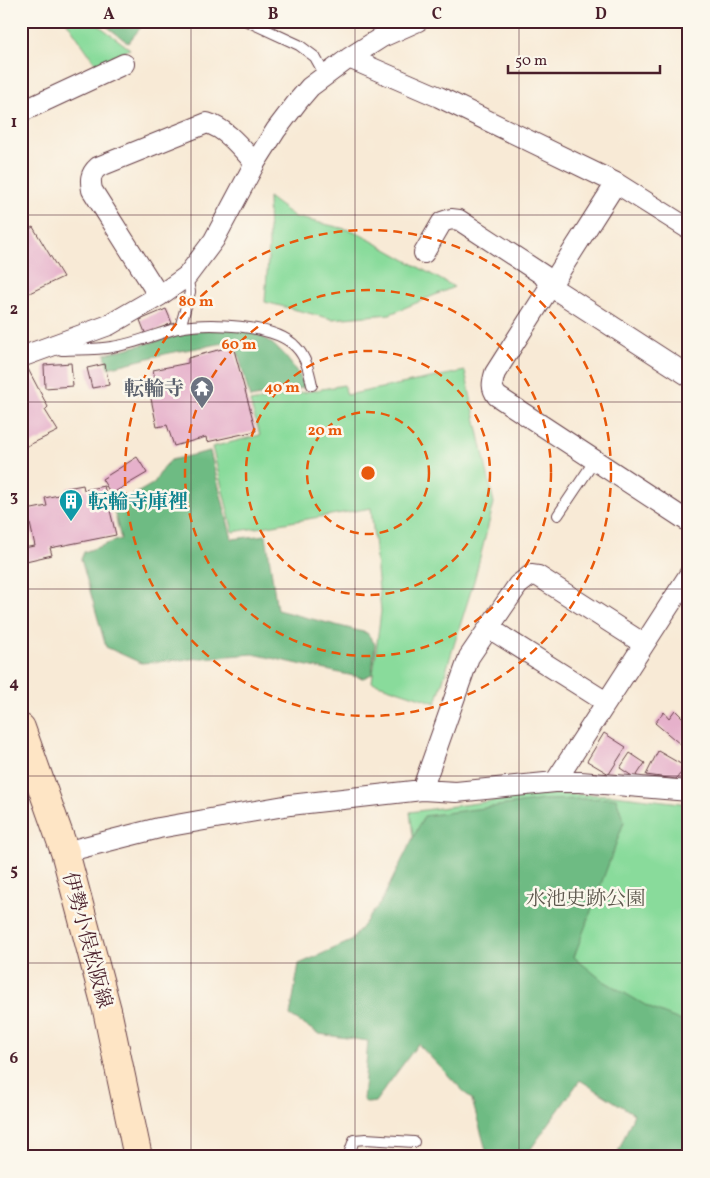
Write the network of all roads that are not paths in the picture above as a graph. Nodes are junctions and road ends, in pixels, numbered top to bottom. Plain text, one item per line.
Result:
1 (247, 21) edge
2 (418, 21) edge
3 (349, 58) junction
4 (124, 64) dead end
5 (325, 75) junction
6 (21, 112) edge
7 (255, 163) junction
8 (616, 183) junction
9 (689, 229) edge
10 (424, 253) dead end
11 (187, 276) junction
12 (550, 286) junction
13 (159, 296) junction
14 (180, 328) junction
15 (54, 346) junction
16 (21, 357) edge
17 (689, 376) edge
18 (312, 385) dead end
19 (595, 460) junction
20 (558, 515) dead end
21 (689, 522) edge
22 (689, 574) edge
23 (489, 628) junction
24 (644, 644) junction
25 (606, 702) junction
26 (21, 728) edge
27 (555, 782) junction
28 (422, 790) junction
29 (689, 791) edge
30 (65, 852) junction
31 (414, 1142) dead end
32 (138, 1157) edge
33 (348, 1157) edge

1 - 5 lane
2 - 3 street
3 - 5 street
3 - 8 street
4 - 6 street
5 - 7 street
7 - 11 street
7 - 13 street
8 - 9 street
8 - 12 street
10 - 12 street
11 - 13 street
11 - 14 lane
12 - 17 street
12 - 19 street
13 - 15 street
14 - 15 lane
14 - 18 lane
15 - 16 street
19 - 20 lane
19 - 21 street
22 - 24 street
23 - 24 street
23 - 25 street
23 - 28 street
24 - 25 street
25 - 27 street
26 - 30 main road, 伊勢小俣松阪線
27 - 28 street
27 - 29 street
28 - 30 street
30 - 32 main road, 伊勢小俣松阪線
31 - 33 lane

